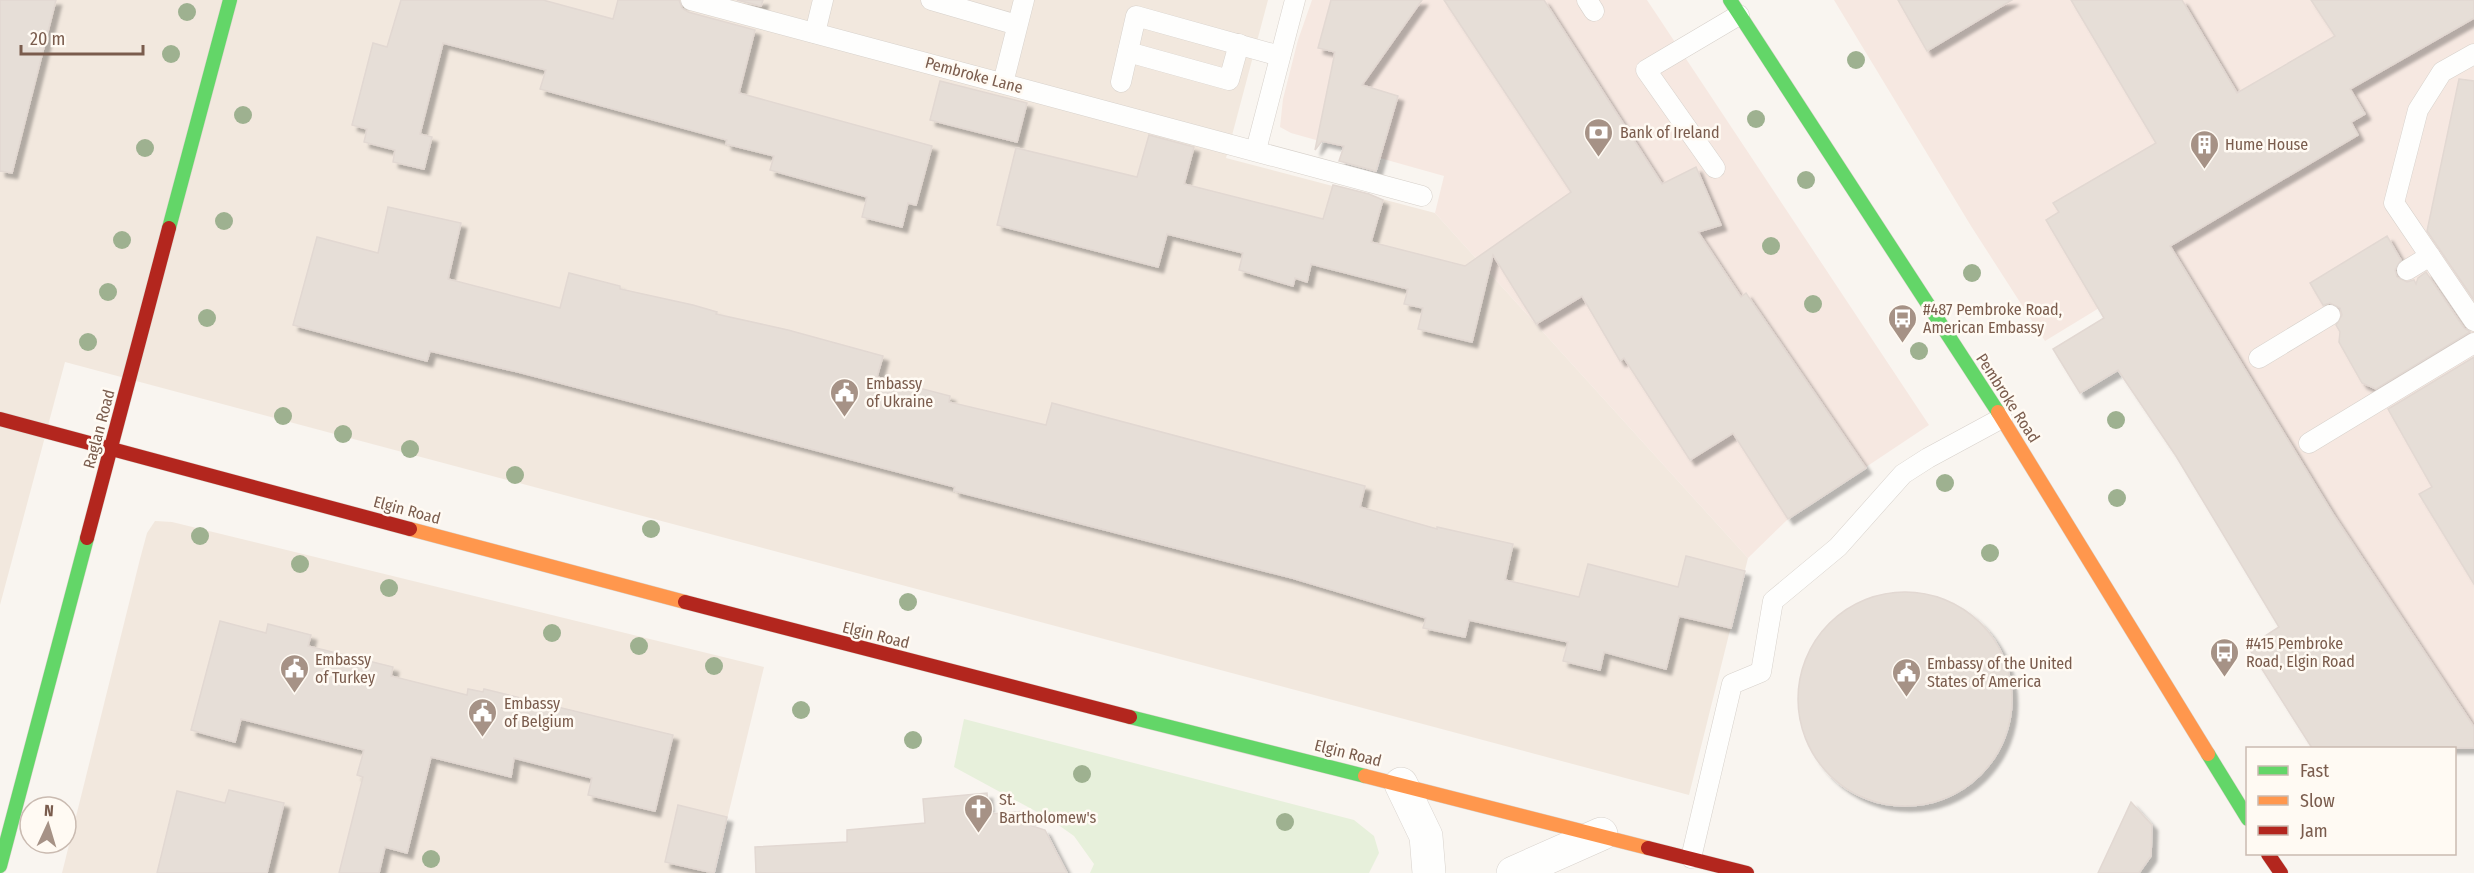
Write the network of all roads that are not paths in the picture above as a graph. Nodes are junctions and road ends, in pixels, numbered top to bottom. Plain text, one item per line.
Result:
1 (230, 0) edge
2 (691, 0) edge
3 (823, 0) edge
4 (931, 0) edge
5 (1023, 0) edge
6 (1295, 0) edge
7 (1735, 8) edge
8 (1017, 25) junction
9 (815, 33) junction
10 (1239, 44) junction
11 (1128, 52) junction
12 (2474, 54) edge
13 (1281, 56) junction
14 (1121, 82) dead end
15 (1003, 83) junction
16 (1256, 150) junction
17 (1715, 168) dead end
18 (1422, 196) dead end
19 (2430, 256) junction
20 (2408, 270) dead end
21 (2330, 315) dead end
22 (2474, 321) edge
23 (2474, 343) edge
24 (2259, 358) dead end
25 (2002, 418) junction
26 (0, 419) edge
27 (2308, 443) dead end
28 (111, 447) junction
29 (1401, 784) junction
30 (2246, 817) edge
31 (1601, 834) junction
32 (2269, 855) edge
33 (1691, 858) junction
34 (0, 866) edge
35 (1429, 873) edge
36 (1513, 873) edge
37 (1747, 873) edge
38 (2281, 873) edge

1 - 28 street, Raglan Road
2 - 9 lane, Pembroke Lane
3 - 9 lane
4 - 8 lane
5 - 8 lane
6 - 13 lane
7 - 17 lane
7 - 25 street, Pembroke Road
8 - 15 lane
9 - 15 lane, Pembroke Lane
10 - 11 lane
10 - 11 lane
10 - 13 lane
11 - 14 lane
12 - 19 lane
13 - 16 lane
15 - 16 lane, Pembroke Lane
16 - 18 lane, Pembroke Lane
19 - 20 lane
19 - 22 lane
21 - 24 lane
23 - 27 lane
25 - 30 street, Pembroke Road
25 - 33 lane
26 - 28 street, Elgin Road
28 - 29 street, Elgin Road
28 - 34 street, Raglan Road
29 - 31 street, Elgin Road
29 - 35 street
31 - 33 street, Elgin Road
31 - 36 street
32 - 38 street
33 - 37 street, Elgin Road

